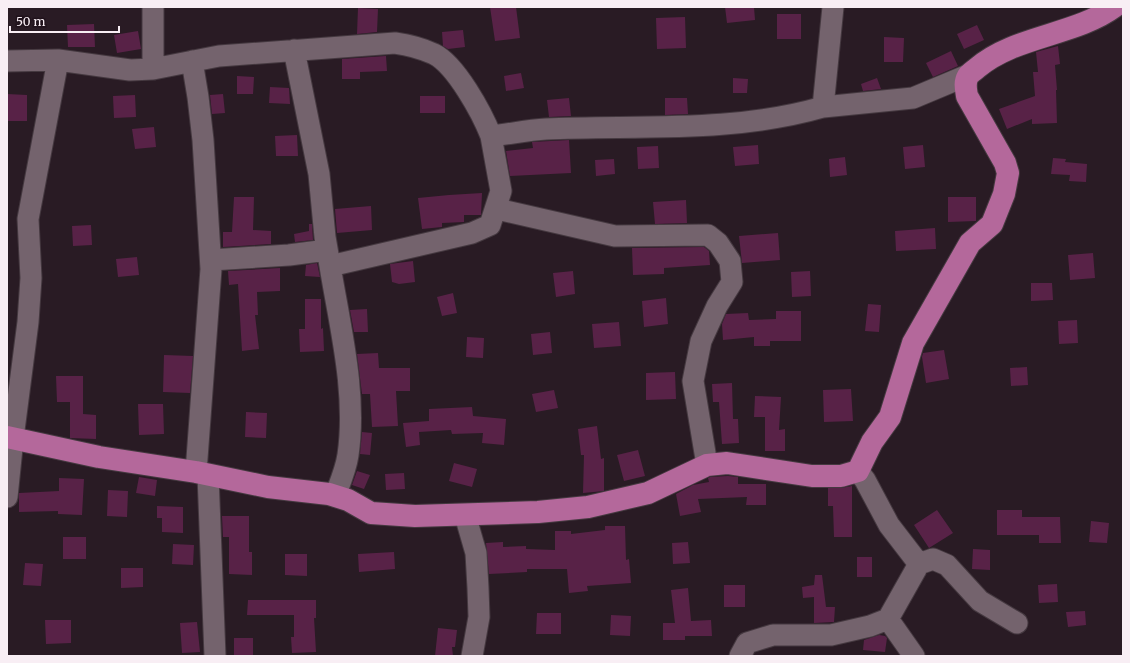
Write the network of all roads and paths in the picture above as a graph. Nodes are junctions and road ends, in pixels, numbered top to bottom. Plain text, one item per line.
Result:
1 (153, 7) edge
2 (833, 7) edge
3 (1114, 7) edge
4 (294, 50) junction
5 (7, 60) edge
6 (58, 60) junction
7 (192, 61) junction
8 (153, 69) junction
9 (968, 75) junction
10 (823, 107) junction
11 (491, 136) junction
12 (497, 208) junction
13 (329, 258) junction
14 (211, 260) junction
15 (10, 438) edge
16 (707, 465) junction
17 (858, 471) junction
18 (202, 473) junction
19 (335, 496) junction
20 (7, 497) edge
21 (465, 515) junction
22 (919, 564) junction
23 (888, 619) junction
24 (1016, 622) dead end
25 (215, 656) edge
26 (472, 656) edge
27 (740, 656) edge
28 (914, 656) edge

1 - 8 street
2 - 10 street
3 - 9 main road
4 - 7 street
4 - 11 street
4 - 13 street
5 - 6 street
6 - 8 street
6 - 15 street
7 - 8 street
7 - 14 street
9 - 10 street
9 - 17 main road
10 - 11 street
11 - 12 street
12 - 13 street
12 - 16 street
13 - 14 street
13 - 19 street
14 - 18 street
15 - 18 main road
15 - 20 street
16 - 17 main road
16 - 21 main road
17 - 22 street
18 - 19 main road
18 - 25 street
19 - 21 main road
21 - 26 street
22 - 23 street
22 - 24 street
23 - 27 street
23 - 28 street

